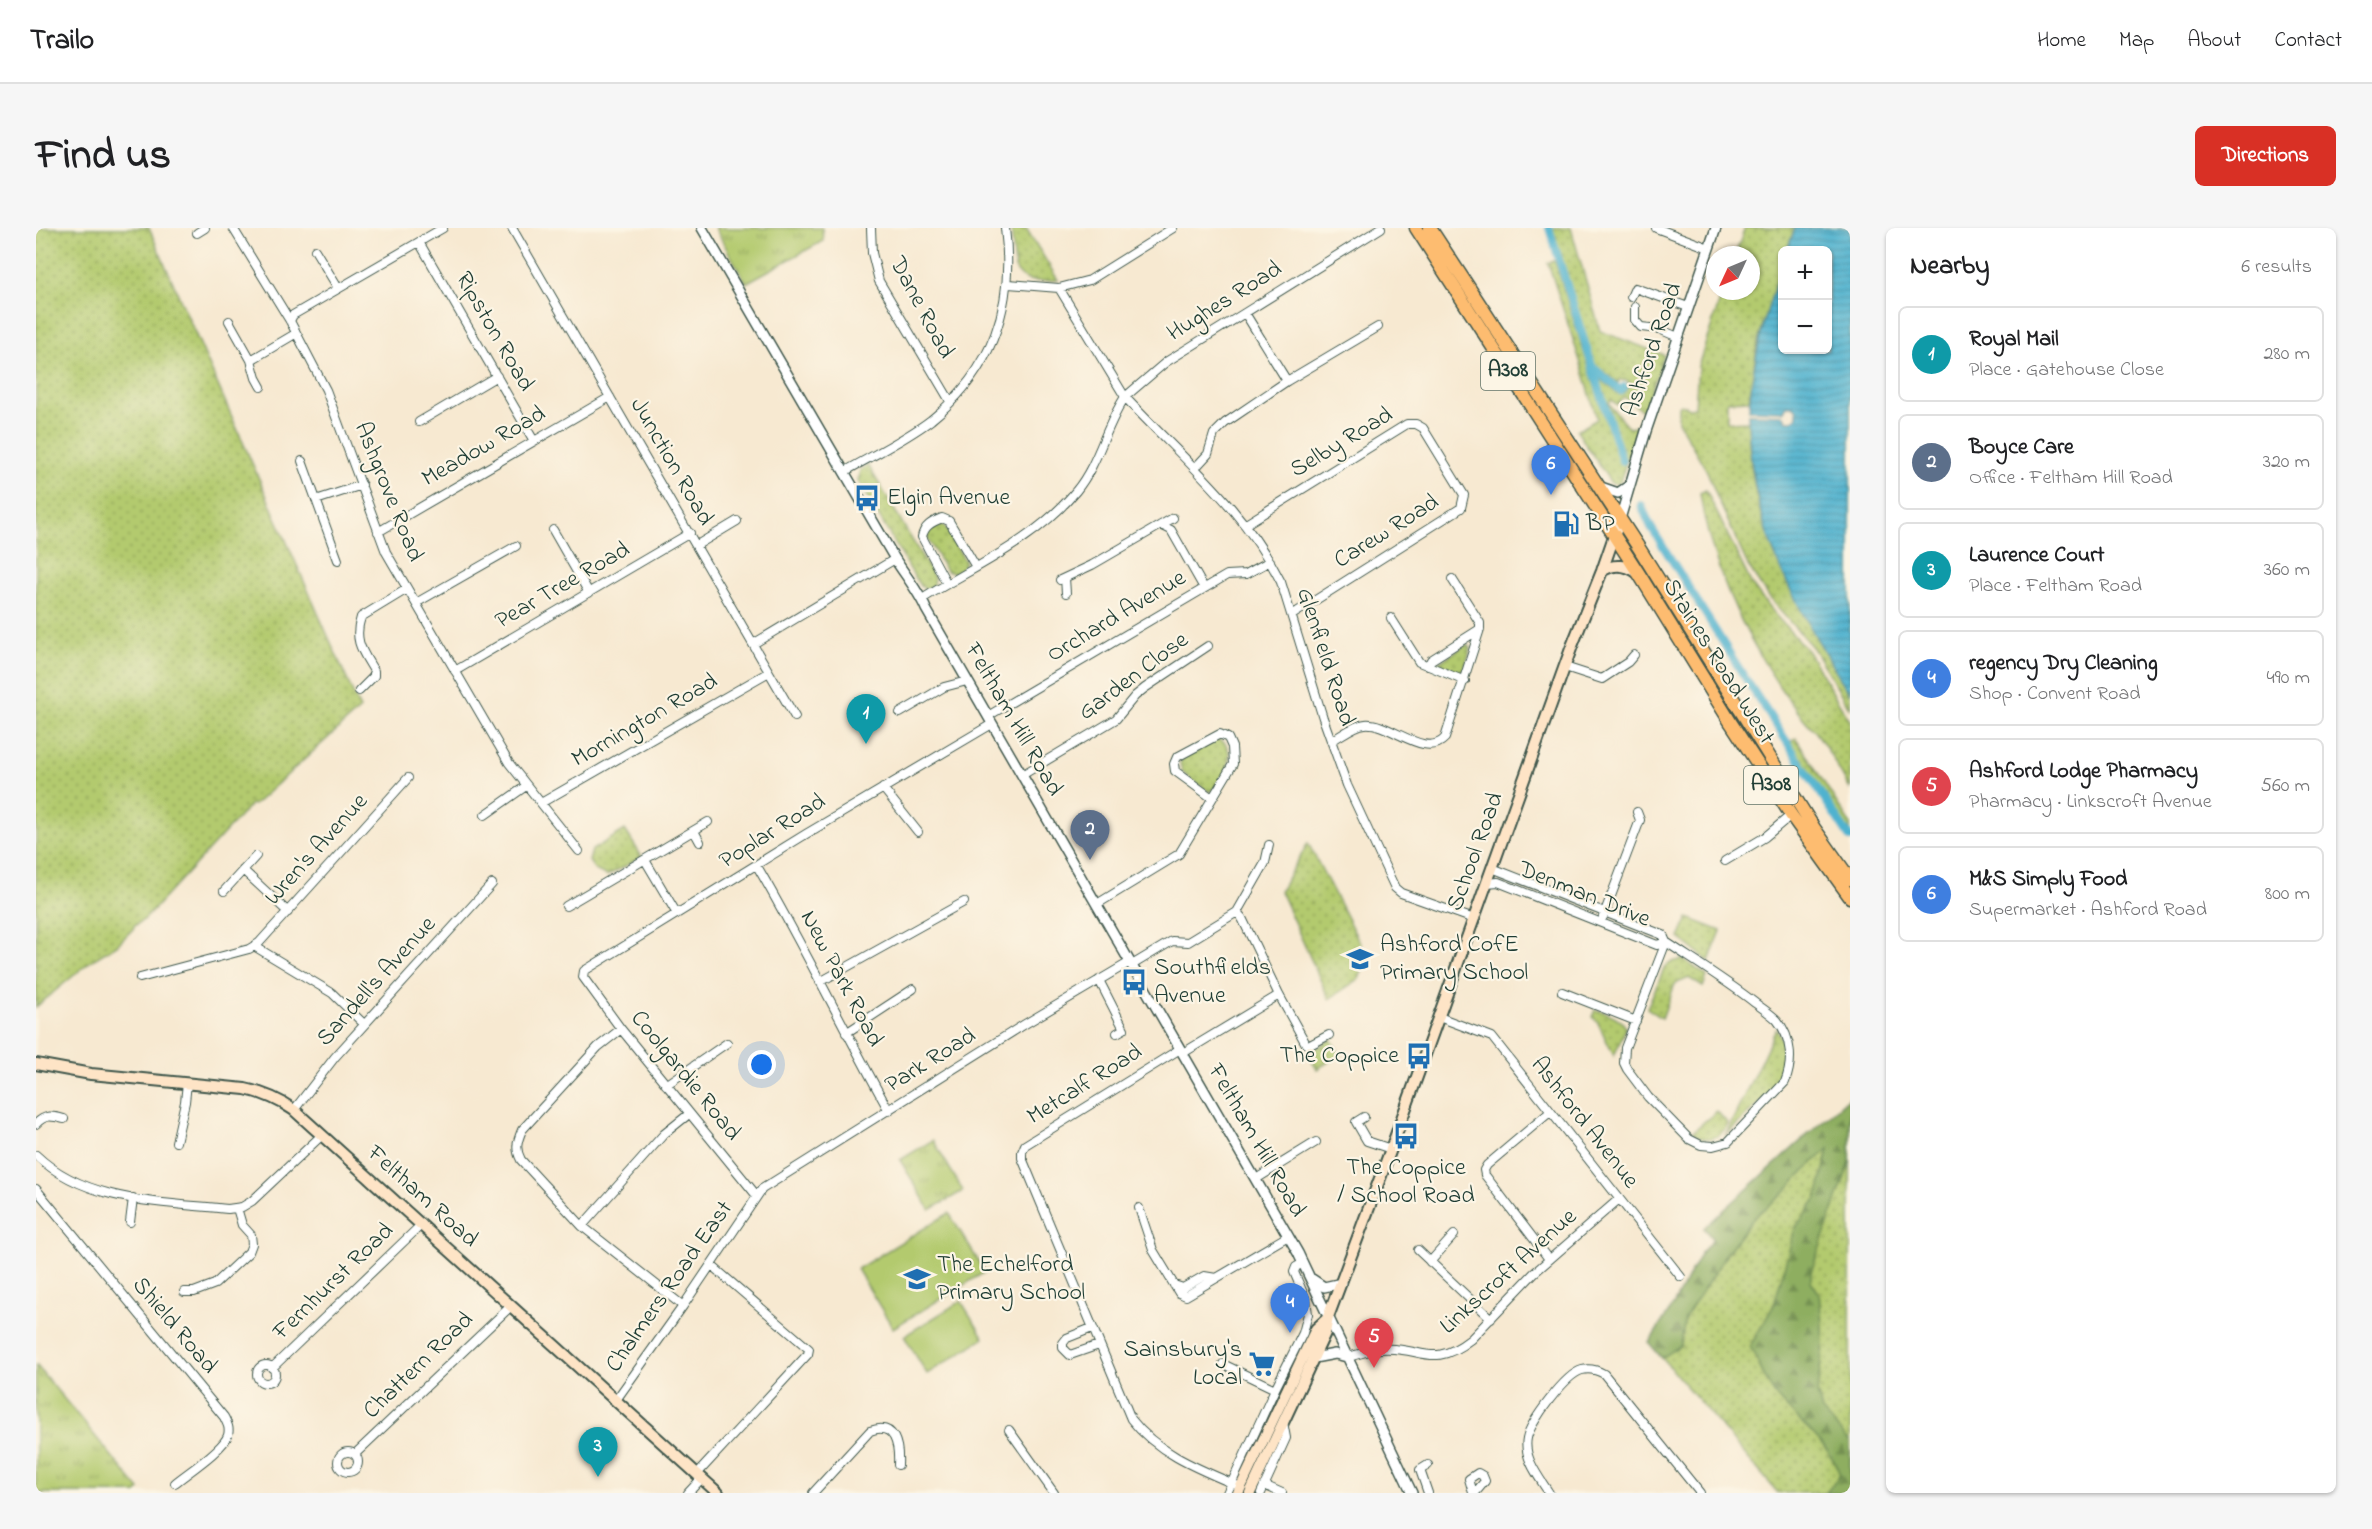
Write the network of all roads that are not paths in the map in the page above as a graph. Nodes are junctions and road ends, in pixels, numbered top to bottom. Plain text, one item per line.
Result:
1 (205, 228) edge
2 (233, 228) edge
3 (443, 228) edge
4 (512, 228) edge
5 (702, 228) edge
6 (871, 228) edge
7 (1005, 228) edge
8 (1173, 228) edge
9 (1381, 228) edge
10 (1416, 228) edge
11 (1430, 228) edge
12 (1656, 228) edge
13 (1716, 228) edge
14 (197, 233) dead end
15 (419, 242) junction
16 (1710, 246) edge
17 (1706, 247) edge
18 (315, 250) dead end
19 (1706, 256) edge
20 (1008, 284) junction
21 (338, 288) junction
22 (1059, 288) junction
23 (1631, 297) dead end
24 (1635, 306) dead end
25 (1688, 307) junction
26 (1245, 313) junction
27 (229, 321) dead end
28 (290, 321) junction
29 (1378, 327) dead end
30 (295, 334) junction
31 (1678, 337) junction
32 (251, 360) junction
33 (497, 376) junction
34 (1287, 381) junction
35 (261, 387) dead end
36 (610, 397) junction
37 (1125, 397) junction
38 (950, 401) junction
39 (419, 422) dead end
40 (534, 441) junction
41 (302, 461) dead end
42 (1196, 467) junction
43 (844, 472) junction
44 (362, 484) junction
45 (1630, 485) junction
46 (1598, 486) junction
47 (1464, 495) joint
48 (316, 500) junction
49 (1173, 518) dead end
50 (1620, 519) junction
51 (737, 521) dead end
52 (1245, 524) junction
53 (1161, 525) junction
54 (553, 530) dead end
55 (378, 532) junction
56 (690, 534) junction
57 (1614, 537) junction
58 (697, 545) junction
59 (516, 546) dead end
60 (895, 559) junction
61 (338, 560) dead end
62 (1270, 561) junction
63 (976, 567) junction
64 (1602, 572) junction
65 (1639, 574) junction
66 (1452, 579) dead end
67 (947, 584) junction
68 (407, 588) junction
69 (1204, 588) junction
70 (589, 593) junction
71 (1066, 593) dead end
72 (922, 599) junction
73 (416, 603) junction
74 (1292, 615) junction
75 (1391, 618) dead end
76 (1480, 629) junction
77 (753, 644) junction
78 (1208, 646) dead end
79 (1634, 656) dead end
80 (1428, 666) junction
81 (1565, 667) junction
82 (455, 671) junction
83 (769, 672) junction
84 (967, 681) junction
85 (1465, 681) junction
86 (359, 691) dead end
87 (900, 713) dead end
88 (795, 717) dead end
89 (990, 720) junction
90 (1331, 741) junction
91 (1022, 775) junction
92 (408, 778) dead end
93 (526, 786) junction
94 (883, 788) junction
95 (1212, 798) junction
96 (541, 803) junction
97 (1636, 813) dead end
98 (485, 815) dead end
99 (1791, 815) junction
100 (708, 822) dead end
101 (694, 831) junction
102 (918, 832) dead end
103 (700, 842) dead end
104 (1269, 845) dead end
105 (579, 851) dead end
106 (256, 856) dead end
107 (645, 860) junction
108 (1725, 861) dead end
109 (757, 866) junction
110 (1492, 868) junction
111 (243, 870) junction
112 (1850, 879) edge
113 (1487, 883) junction
114 (492, 884) dead end
115 (224, 891) dead end
116 (1850, 897) edge
117 (964, 902) dead end
118 (1096, 904) junction
119 (566, 906) dead end
120 (288, 912) junction
121 (1237, 912) junction
122 (1605, 913) junction
123 (677, 914) junction
124 (1474, 919) junction
125 (1601, 922) junction
126 (1666, 942) junction
127 (254, 946) junction
128 (1131, 964) junction
129 (140, 978) dead end
130 (585, 979) joint
131 (1099, 980) junction
132 (820, 982) junction
133 (913, 989) dead end
134 (1562, 992) dead end
135 (1279, 995) junction
136 (1438, 1017) junction
137 (1636, 1021) junction
138 (364, 1024) junction
139 (621, 1029) junction
140 (846, 1033) junction
141 (1117, 1033) dead end
142 (1329, 1035) dead end
143 (727, 1044) dead end
144 (1182, 1051) junction
145 (36, 1064) edge
146 (187, 1083) junction
147 (666, 1085) junction
148 (294, 1110) junction
149 (889, 1111) junction
150 (1550, 1112) junction
151 (689, 1114) junction
152 (1364, 1117) dead end
153 (64, 1119) dead end
154 (36, 1124) edge
155 (322, 1135) junction
156 (176, 1142) dead end
157 (1316, 1142) dead end
158 (1391, 1149) junction
159 (36, 1155) edge
160 (1256, 1179) junction
161 (36, 1189) edge
162 (757, 1196) junction
163 (134, 1198) junction
164 (1619, 1199) junction
165 (237, 1208) junction
166 (1139, 1208) dead end
167 (130, 1222) dead end
168 (422, 1224) junction
169 (582, 1226) junction
170 (1454, 1235) dead end
171 (1288, 1236) junction
172 (1418, 1250) dead end
173 (1549, 1259) junction
174 (1431, 1262) junction
175 (1303, 1263) junction
176 (711, 1264) junction
177 (1308, 1275) junction
178 (1681, 1277) dead end
179 (1342, 1284) junction
180 (184, 1292) dead end
181 (511, 1305) junction
182 (683, 1305) junction
183 (1328, 1317) junction
184 (1491, 1319) junction
185 (1092, 1328) junction
186 (1099, 1345) junction
187 (1347, 1357) junction
188 (1314, 1358) junction
189 (1223, 1364) dead end
190 (272, 1368) dead end
191 (1275, 1389) junction
192 (616, 1400) junction
193 (1283, 1421) junction
194 (1009, 1430) dead end
195 (355, 1455) dead end
196 (898, 1464) dead end
197 (1428, 1466) dead end
198 (700, 1476) junction
199 (175, 1483) dead end
200 (1240, 1489) edge
201 (1262, 1489) edge
202 (1700, 1492) edge
203 (688, 1493) edge
204 (718, 1493) edge
205 (813, 1493) edge
206 (1054, 1493) edge
207 (1227, 1493) edge
208 (1282, 1493) edge
209 (1412, 1493) edge
210 (1428, 1493) edge
211 (1549, 1493) edge

1 - 14 street
2 - 28 street, Ashgrove Road
3 - 15 street
4 - 36 street, Junction Road
5 - 43 street, Feltham Hill Road
6 - 38 street, Dane Road
7 - 20 street
8 - 22 street
9 - 26 street, Hughes Road
10 - 57 highway, A308
11 - 46 highway, A308
12 - 17 street
13 - 16 street, Ashford Road
15 - 21 street
15 - 33 street, Ripston Road
18 - 21 street
19 - 25 street, Ashford Road
20 - 22 street
20 - 38 street
21 - 28 street
22 - 37 street, Glenfield Road
23 - 25 street
24 - 31 street
25 - 31 street, Ashford Road
26 - 34 street
26 - 37 street, Hughes Road
27 - 32 street
28 - 30 street, Ashgrove Road
29 - 34 street
30 - 32 street
30 - 44 street, Ashgrove Road
31 - 45 street, Ashford Road
32 - 35 street
33 - 39 street
33 - 40 street, Ripston Road
34 - 42 street
36 - 40 street, Meadow Road
36 - 56 street, Junction Road
37 - 42 street, Glenfield Road
37 - 63 street, Hughes Road
38 - 43 street
40 - 55 street, Meadow Road
41 - 48 street
42 - 52 street, Glenfield Road
43 - 60 street, Feltham Hill Road
44 - 48 street
44 - 55 street, Ashgrove Road
45 - 46 street
45 - 50 street, Ashford Road
46 - 50 highway, A308
47 - 52 street, Selby Road
47 - 74 street, Carew Road
48 - 61 street
49 - 53 street
50 - 57 main road, School Road
50 - 112 highway, Staines Road West / A308
51 - 58 street
52 - 62 street, Glenfield Road
53 - 69 street
53 - 71 street
54 - 70 street
55 - 68 street, Ashgrove Road
56 - 58 street, Junction Road
56 - 70 street, Pear Tree Road
57 - 64 main road, School Road
57 - 65 highway, Staines Road West / A308
58 - 77 street, Junction Road
59 - 73 street
60 - 72 street, Feltham Hill Road
60 - 77 street
62 - 69 street, Orchard Avenue
62 - 74 street, Glenfield Road
63 - 67 street, Hughes Road
63 - 67 street
64 - 65 main road
64 - 81 main road, School Road
65 - 99 highway, Staines Road West / A308
66 - 76 street
67 - 72 street, Hughes Road
68 - 73 street, Ashgrove Road
68 - 86 street
69 - 89 street, Orchard Avenue
70 - 82 street, Pear Tree Road
72 - 84 street, Feltham Hill Road
73 - 82 street, Ashgrove Road
74 - 90 street, Glenfield Road
75 - 80 street
76 - 80 street
76 - 85 street
77 - 83 street, Junction Road
78 - 91 street, Garden Close
79 - 81 street
80 - 85 street
81 - 110 main road, School Road
82 - 93 street, Ashgrove Road
83 - 88 street, Junction Road
83 - 96 street, Mornington Road
84 - 87 street
84 - 89 street, Feltham Hill Road
85 - 90 street
89 - 91 street, Feltham Hill Road
89 - 94 street, Poplar Road
90 - 124 street, Glenfield Road
91 - 118 street, Feltham Hill Road
92 - 120 street, Wren's Avenue
93 - 96 street, Ashgrove Road
93 - 98 street
94 - 102 street
94 - 109 street, Poplar Road
95 - 95 street
95 - 118 street
96 - 105 street, Ashgrove Road
97 - 122 street
99 - 108 street
99 - 116 highway, Staines Road West / A308
100 - 101 street
101 - 103 street
101 - 107 street
104 - 121 street
106 - 111 street
107 - 119 street
107 - 123 street
109 - 123 street, Poplar Road
109 - 132 street, New Park Road
110 - 113 main road, School Road
110 - 122 street, Denman Drive
111 - 115 street
111 - 120 street
113 - 124 main road, School Road
113 - 125 street, Denman Drive
114 - 138 street, Sandell's Avenue
117 - 132 street
118 - 128 street, Feltham Hill Road
120 - 127 street, Wren's Avenue
121 - 128 street
121 - 135 street
122 - 125 street
122 - 126 street, Denman Drive
123 - 130 street, Poplar Road
124 - 136 main road, School Road
125 - 126 street, Denman Drive
126 - 137 street, Denman Drive
126 - 137 street, Denman Drive
127 - 129 street, Wren's Avenue
127 - 138 street
128 - 131 street, Park Road
128 - 144 street, Feltham Hill Road
130 - 139 street, Coolgardie Road
131 - 141 street
131 - 149 street, Park Road
132 - 140 street, New Park Road
133 - 140 street
134 - 137 street
135 - 142 street
135 - 144 street
136 - 150 street, Ashford Avenue
136 - 158 main road, School Road
138 - 148 street, Sandell's Avenue
139 - 147 street, Coolgardie Road
139 - 169 street
140 - 149 street, New Park Road
143 - 147 street
144 - 160 street, Feltham Hill Road
144 - 185 street, Metcalf Road
145 - 146 main road, Feltham Road
146 - 148 main road, Feltham Road
146 - 156 street
147 - 151 street, Coolgardie Road
148 - 155 main road, Feltham Road
149 - 162 street, Park Road
150 - 164 street, Ashford Avenue
150 - 173 street
151 - 162 street, Coolgardie Road
151 - 169 street
152 - 158 street
153 - 154 street
155 - 165 street
155 - 168 main road, Feltham Road
157 - 160 street
158 - 179 main road, School Road
159 - 163 street
160 - 171 street, Feltham Hill Road
161 - 199 street, Shield Road
162 - 176 street, Chalmers Road East
163 - 165 street
163 - 167 street
164 - 173 street, Linkscroft Avenue
164 - 178 street, Ashford Avenue
165 - 180 street
166 - 171 street
168 - 181 main road, Feltham Road
168 - 190 street, Fernhurst Road
169 - 182 street
170 - 174 street
171 - 175 street, Feltham Hill Road
172 - 174 street
173 - 184 street, Linkscroft Avenue
174 - 184 street
175 - 177 street, Feltham Hill Road
175 - 191 street
176 - 182 street, Chalmers Road East
176 - 198 street
177 - 179 street
177 - 183 street, Feltham Hill Road
179 - 183 main road, School Road
181 - 192 main road, Feltham Road
181 - 195 street, Chattern Road
182 - 192 street, Chalmers Road East
183 - 187 street, Feltham Hill Road
183 - 188 main road
183 - 200 main road
184 - 187 street, Linkscroft Avenue
185 - 186 street, Metcalf Road
185 - 186 street
186 - 200 street, Metcalf Road
187 - 188 street
187 - 209 street, Feltham Hill Road
188 - 193 main road
189 - 191 street
191 - 200 street
192 - 198 main road, Feltham Road
193 - 200 main road
193 - 201 street
194 - 206 street
196 - 205 street
197 - 210 street
198 - 203 street
198 - 204 main road, Feltham Road
200 - 207 street
201 - 208 street
202 - 211 street

